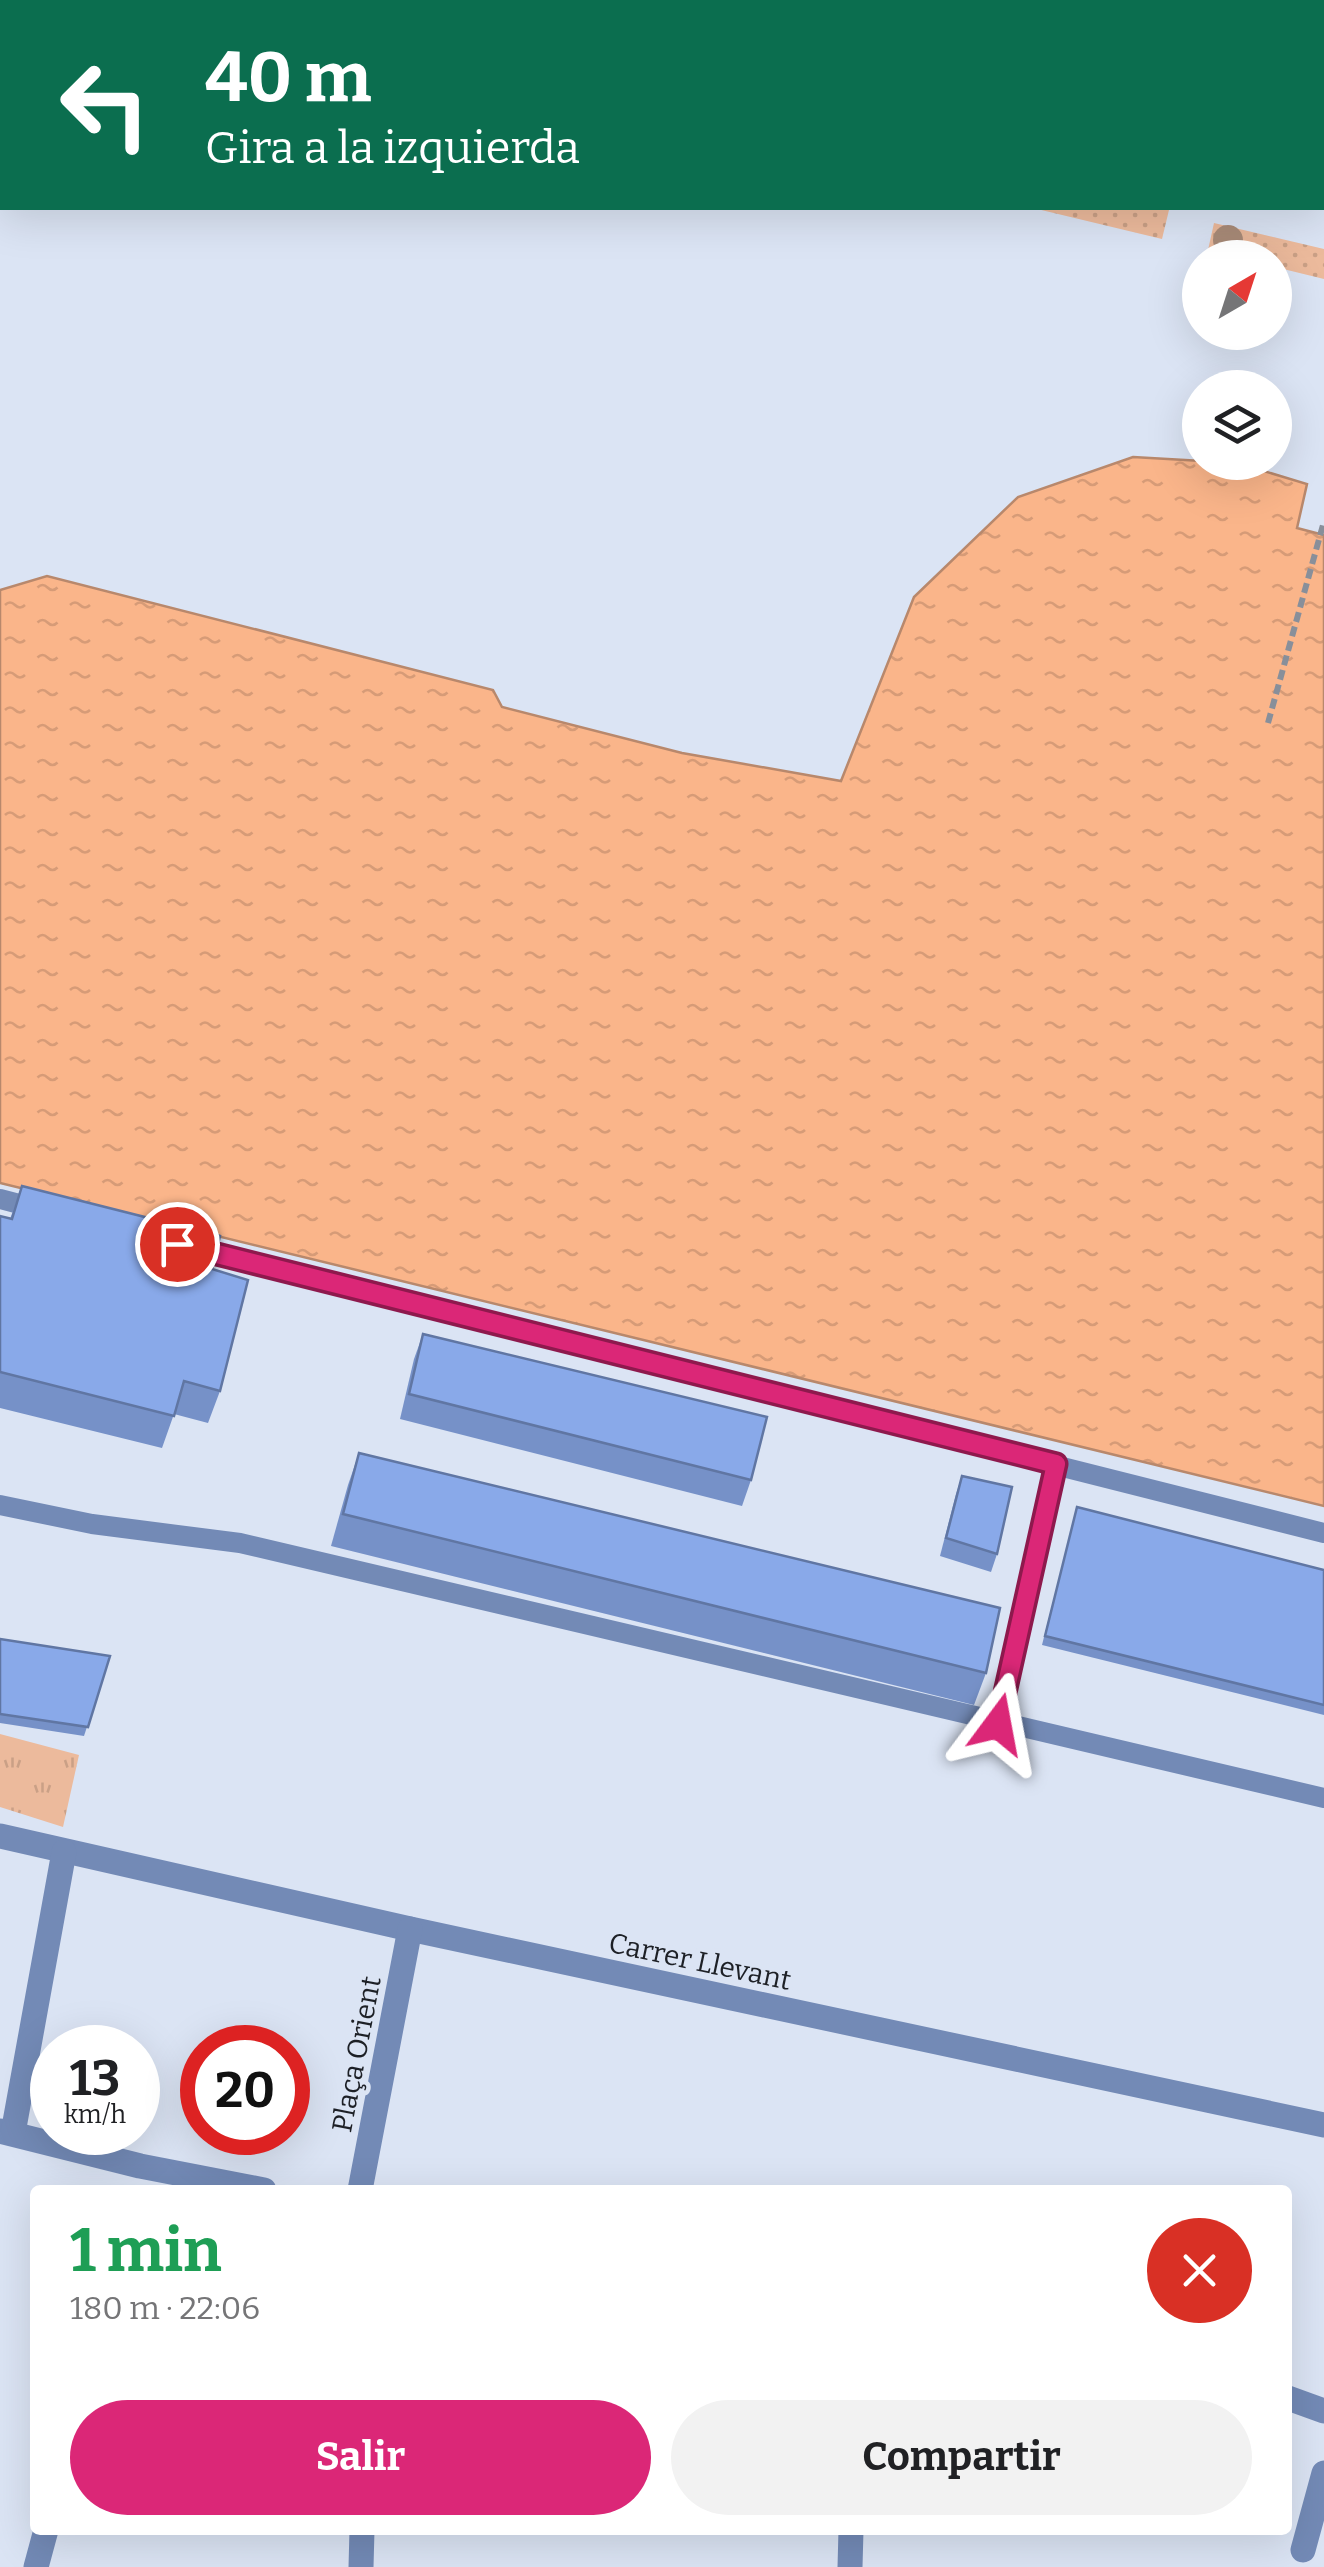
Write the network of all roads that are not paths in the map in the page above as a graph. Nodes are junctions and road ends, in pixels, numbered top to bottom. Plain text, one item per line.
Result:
1 (0, 1199) edge
2 (69, 1216) edge
3 (177, 1244) edge
4 (1056, 1464) junction
5 (0, 1505) edge
6 (1324, 1534) edge
7 (998, 1724) junction
8 (1324, 1798) edge
9 (0, 1836) edge
10 (64, 1852) junction
11 (410, 1929) junction
12 (1324, 2126) edge
13 (6, 2132) edge
14 (137, 2178) edge
15 (211, 2185) edge
16 (361, 2185) edge
17 (1292, 2399) edge
18 (1324, 2411) edge
19 (1324, 2473) edge
20 (45, 2535) edge
21 (362, 2535) edge
22 (850, 2535) edge
23 (1303, 2550) dead end
24 (36, 2567) edge
25 (362, 2567) edge
26 (850, 2567) edge

1 - 2 lane
3 - 4 lane
4 - 6 lane
4 - 7 lane
5 - 7 lane
7 - 8 lane
9 - 10 street, Carrer Llevant
10 - 11 street, Carrer Llevant
10 - 13 street
11 - 12 street, Carrer Llevant
11 - 16 street, Plaça Orient
13 - 14 street
14 - 15 street
17 - 18 street
19 - 23 street
20 - 24 street
21 - 25 street
22 - 26 street

